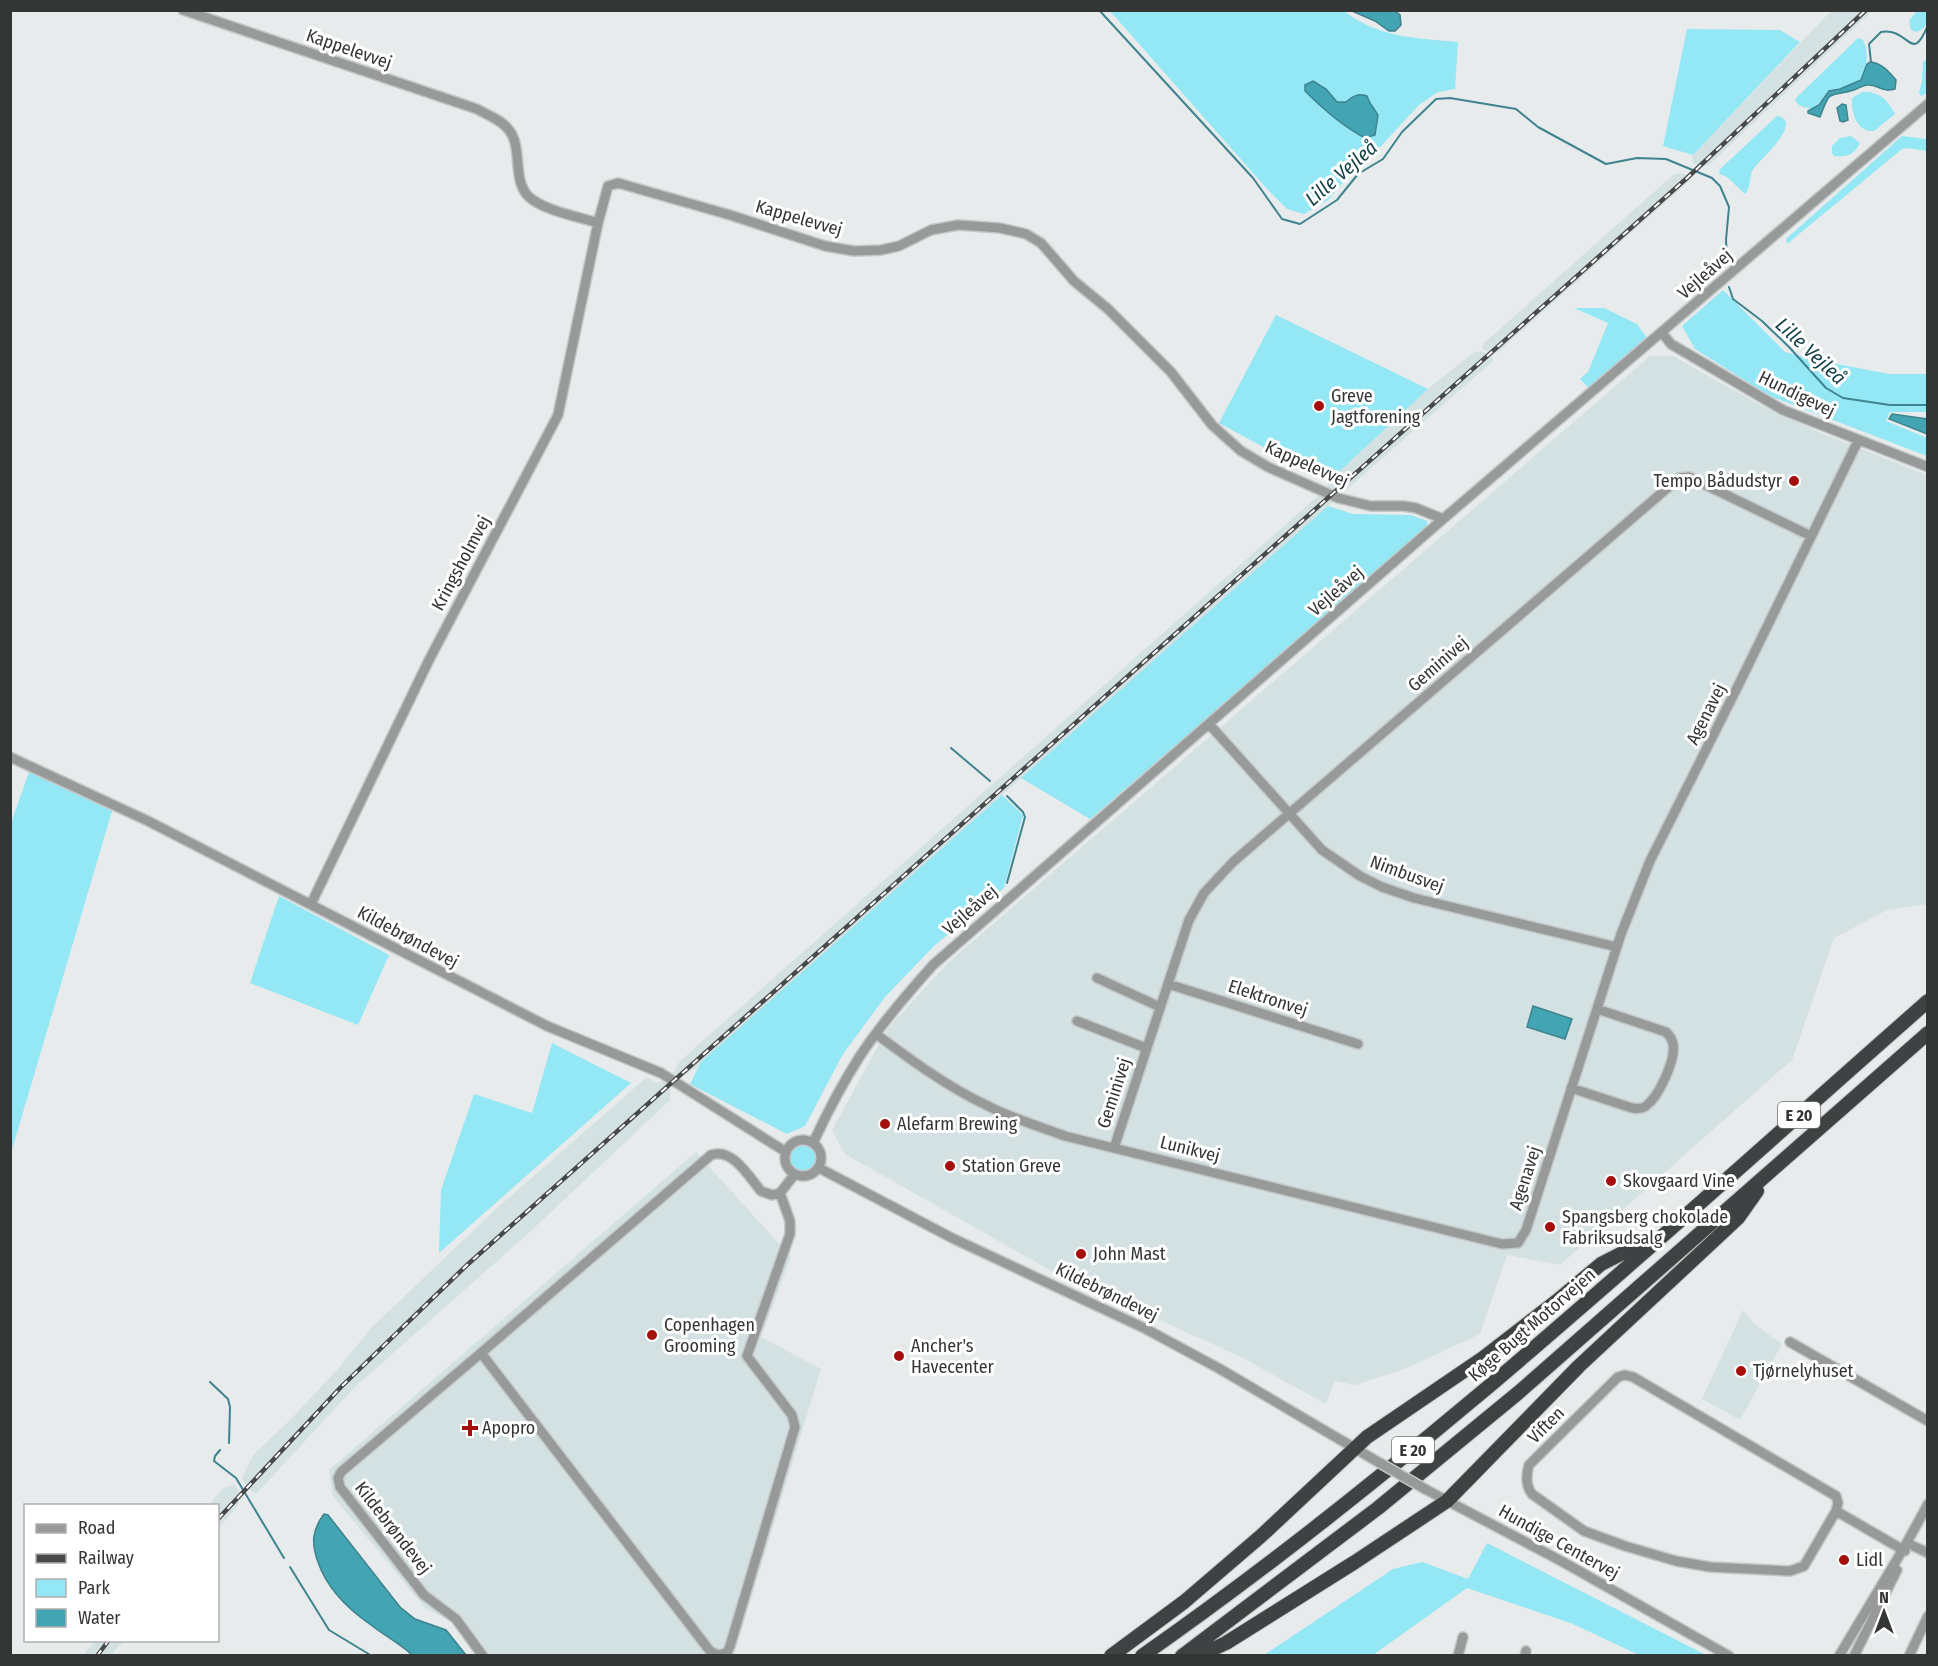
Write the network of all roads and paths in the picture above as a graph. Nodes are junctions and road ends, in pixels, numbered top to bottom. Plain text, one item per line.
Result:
1 (183, 10) edge
2 (1928, 104) edge
3 (598, 223) junction
4 (1662, 333) junction
5 (1858, 441) junction
6 (1928, 467) edge
7 (1443, 519) junction
8 (1812, 536) junction
9 (1209, 724) junction
10 (10, 757) edge
11 (1290, 814) junction
12 (311, 904) junction
13 (1617, 947) junction
14 (1097, 978) dead end
15 (1168, 984) junction
16 (1928, 1001) edge
17 (1160, 1007) junction
18 (1597, 1009) junction
19 (1077, 1021) dead end
20 (876, 1034) junction
21 (1928, 1034) edge
22 (1358, 1044) dead end
23 (1146, 1048) junction
24 (1571, 1088) junction
25 (813, 1143) junction
26 (1114, 1148) junction
27 (786, 1152) junction
28 (819, 1168) junction
29 (1770, 1173) junction
30 (795, 1174) junction
31 (780, 1193) junction
32 (1671, 1228) junction
33 (1518, 1243) joint
34 (1790, 1342) dead end
35 (481, 1353) junction
36 (1928, 1421) edge
37 (1353, 1448) junction
38 (1373, 1459) joint
39 (1447, 1501) junction
40 (1928, 1504) edge
41 (1836, 1511) junction
42 (1905, 1548) junction
43 (1928, 1553) edge
44 (1928, 1616) edge
45 (1464, 1637) dead end
46 (718, 1655) edge
47 (483, 1656) edge
48 (1112, 1656) edge
49 (1142, 1656) edge
50 (1182, 1656) edge
51 (1198, 1656) edge
52 (1458, 1656) edge
53 (1728, 1656) edge
54 (1839, 1656) edge
55 (1854, 1656) edge
56 (1909, 1656) edge

1 - 3 street, Kappelevvej
2 - 4 street, Vejleåvej
3 - 7 street, Kappelevvej
3 - 12 street, Kringsholmvej
4 - 5 street, Hundigevej
4 - 7 street, Vejleåvej
5 - 6 street, Hundigevej
5 - 8 street, Agenavej
7 - 9 street, Vejleåvej
8 - 11 street, Geminivej
8 - 13 street, Agenavej
9 - 11 street, Nimbusvej
9 - 20 street, Vejleåvej
10 - 12 street, Kildebrøndevej
11 - 13 street, Nimbusvej
11 - 15 street, Geminivej
12 - 27 street, Kildebrøndevej
13 - 18 street, Agenavej
14 - 17 street
15 - 17 street, Geminivej
15 - 22 street, Elektronvej
16 - 32 highway, Køge Bugt Motorvejen / E 20
17 - 23 street, Geminivej
18 - 24 street, Agenavej
18 - 24 street
19 - 23 street, Geminivej
20 - 25 street, Vejleåvej
20 - 26 street, Lunikvej
21 - 29 highway, E 20
23 - 26 street, Geminivej
24 - 33 street, Agenavej
25 - 27 street
25 - 28 street
26 - 33 street, Lunikvej
27 - 30 street
28 - 30 street
28 - 37 street, Kildebrøndevej
29 - 39 highway
29 - 50 highway, E 20
30 - 31 street
31 - 35 street, Kildebrøndevej
31 - 46 street
32 - 37 highway
32 - 49 highway, Køge Bugt Motorvejen / E 20
34 - 36 street
35 - 46 street
35 - 47 street, Kildebrøndevej
37 - 38 street, Kildebrøndevej
37 - 48 highway
38 - 39 street, Hundige Centervej, bridge
39 - 51 highway
39 - 53 street, Hundige Centervej
40 - 42 street
41 - 41 street, Viften
41 - 42 street
42 - 43 street
42 - 54 street
42 - 55 street
44 - 56 street
45 - 52 street

